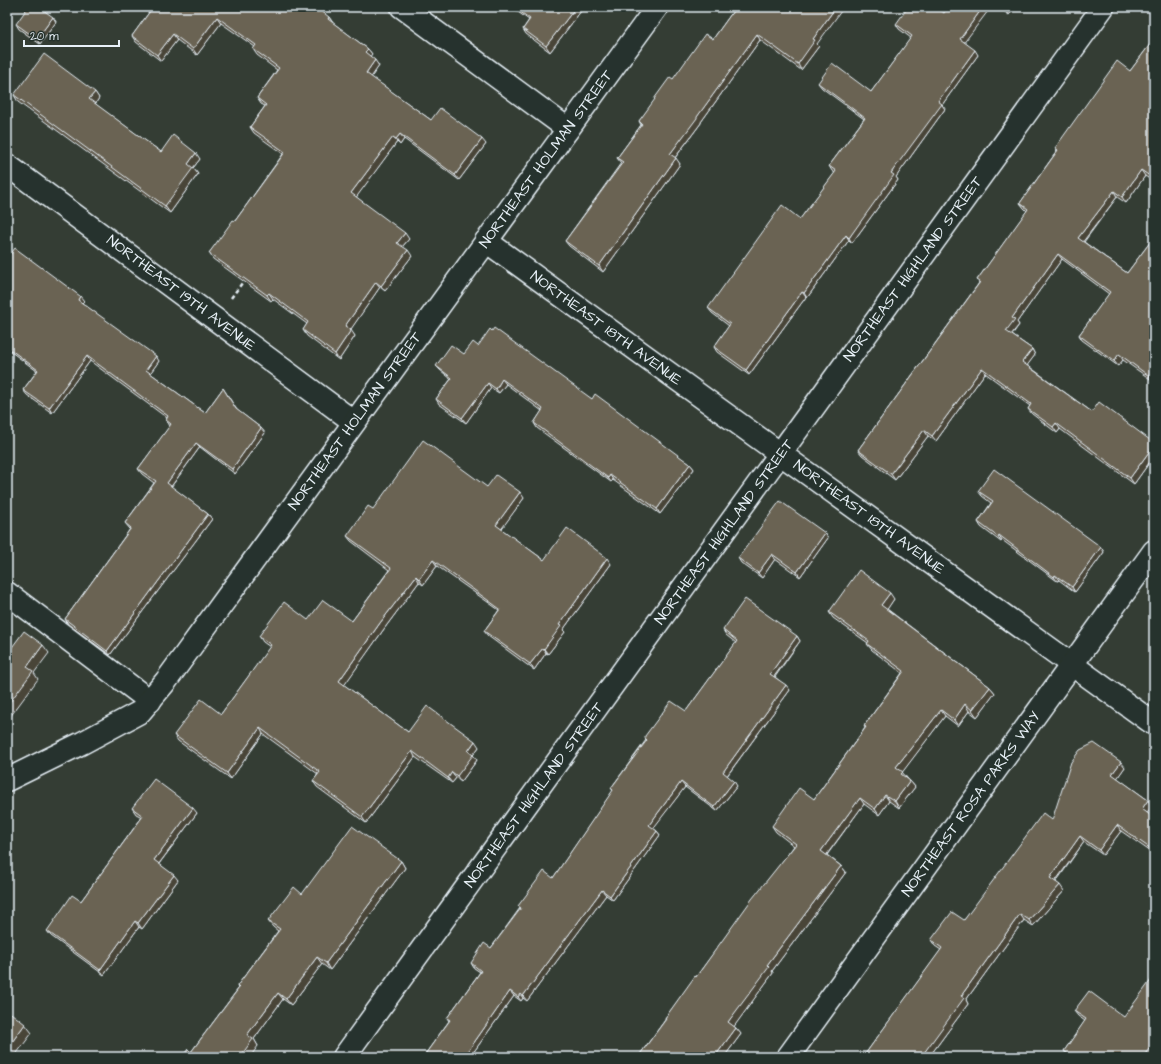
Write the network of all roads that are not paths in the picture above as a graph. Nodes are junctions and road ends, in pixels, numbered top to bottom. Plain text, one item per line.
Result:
1 (402, 7) edge
2 (657, 7) edge
3 (1103, 7) edge
4 (568, 129) junction
5 (7, 165) edge
6 (486, 241) junction
7 (354, 422) junction
8 (781, 453) junction
9 (1154, 551) edge
10 (7, 593) edge
11 (1072, 664) junction
12 (150, 701) junction
13 (1154, 724) edge
14 (7, 780) edge
15 (344, 1057) edge
16 (788, 1057) edge

1 - 4 street
2 - 4 street, NORTHEAST HOLMAN STREET
3 - 8 street, NORTHEAST HIGHLAND STREET
4 - 6 street, NORTHEAST HOLMAN STREET
5 - 7 street, NORTHEAST 19TH AVENUE
6 - 7 street, NORTHEAST HOLMAN STREET
6 - 8 street, NORTHEAST 18TH AVENUE
7 - 12 street, NORTHEAST HOLMAN STREET
8 - 11 street, NORTHEAST 18TH AVENUE
8 - 15 street, NORTHEAST HIGHLAND STREET
9 - 11 street, NORTHEAST ROSA PARKS WAY
10 - 12 street
11 - 13 street, NORTHEAST 18TH AVENUE
11 - 16 street, NORTHEAST ROSA PARKS WAY
12 - 14 street, NORTHEAST HOLMAN STREET

